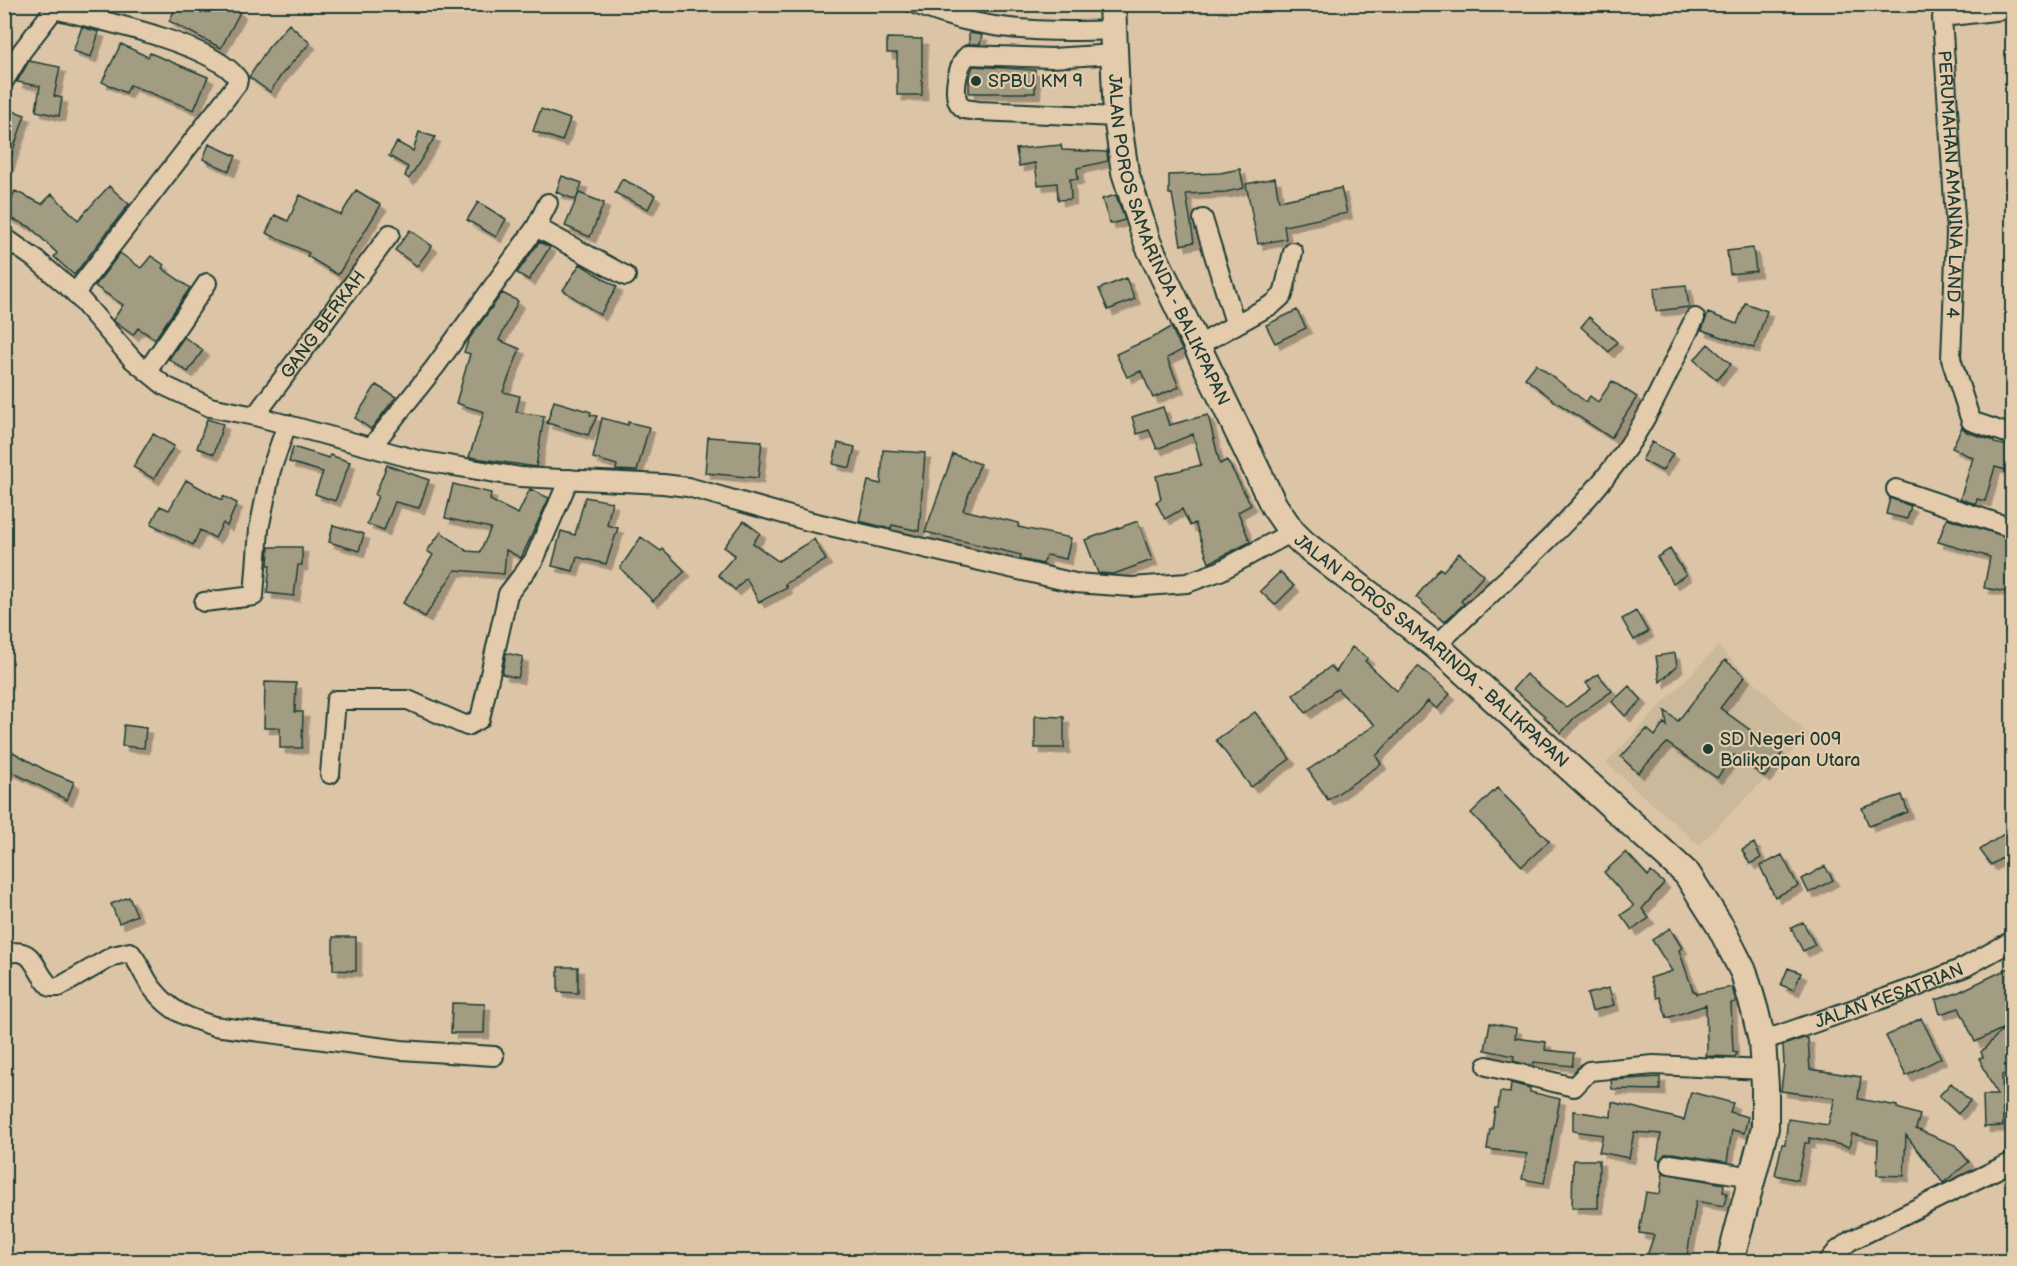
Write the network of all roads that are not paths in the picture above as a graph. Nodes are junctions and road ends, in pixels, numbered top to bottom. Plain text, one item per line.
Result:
1 (915, 4) edge
2 (1112, 4) edge
3 (55, 7) edge
4 (2013, 9) edge
5 (1114, 42) junction
6 (4, 81) edge
7 (1117, 117) junction
8 (548, 203) dead end
9 (1203, 219) dead end
10 (536, 227) junction
11 (390, 234) dead end
12 (4, 237) edge
13 (1293, 252) dead end
14 (626, 276) dead end
15 (207, 283) dead end
16 (75, 293) junction
17 (1695, 318) dead end
18 (1235, 323) junction
19 (1197, 346) junction
20 (147, 371) junction
21 (255, 416) junction
22 (287, 424) junction
23 (2013, 435) edge
24 (372, 446) junction
25 (569, 479) junction
26 (1896, 489) dead end
27 (2013, 528) edge
28 (1292, 532) junction
29 (204, 602) dead end
30 (1436, 646) junction
31 (330, 774) dead end
32 (2013, 941) edge
33 (4, 954) edge
34 (1762, 1041) junction
35 (494, 1056) dead end
36 (1487, 1066) dead end
37 (1764, 1070) junction
38 (2013, 1162) edge
39 (1670, 1164) dead end
40 (1753, 1177) junction
41 (1730, 1261) edge
42 (1828, 1262) edge

1 - 5 street
2 - 5 highway, JALAN POROS SAMARINDA - BALIKPAPAN
3 - 6 street
3 - 16 street
4 - 23 street, PERUMAHAN AMANINA LAND 4
5 - 7 highway, JALAN POROS SAMARINDA - BALIKPAPAN
5 - 7 street
7 - 19 highway, JALAN POROS SAMARINDA - BALIKPAPAN
8 - 10 street
9 - 18 street
10 - 14 street
10 - 24 street
11 - 21 street, GANG BERKAH
12 - 16 street
13 - 18 street
15 - 20 street
16 - 20 street
17 - 30 street
18 - 19 street
19 - 28 highway, JALAN POROS SAMARINDA - BALIKPAPAN
20 - 21 street
21 - 22 street
22 - 24 street
22 - 29 street
24 - 25 street
25 - 28 street
25 - 31 street
26 - 27 street
28 - 30 highway, JALAN POROS SAMARINDA - BALIKPAPAN
30 - 34 highway, JALAN POROS SAMARINDA - BALIKPAPAN
32 - 34 street, JALAN KESATRIAN
33 - 35 street
34 - 37 highway, JALAN POROS SAMARINDA - BALIKPAPAN
36 - 37 street
37 - 40 highway, JALAN POROS SAMARINDA - BALIKPAPAN
38 - 42 street
39 - 40 street
40 - 41 highway, JALAN POROS SAMARINDA - BALIKPAPAN

